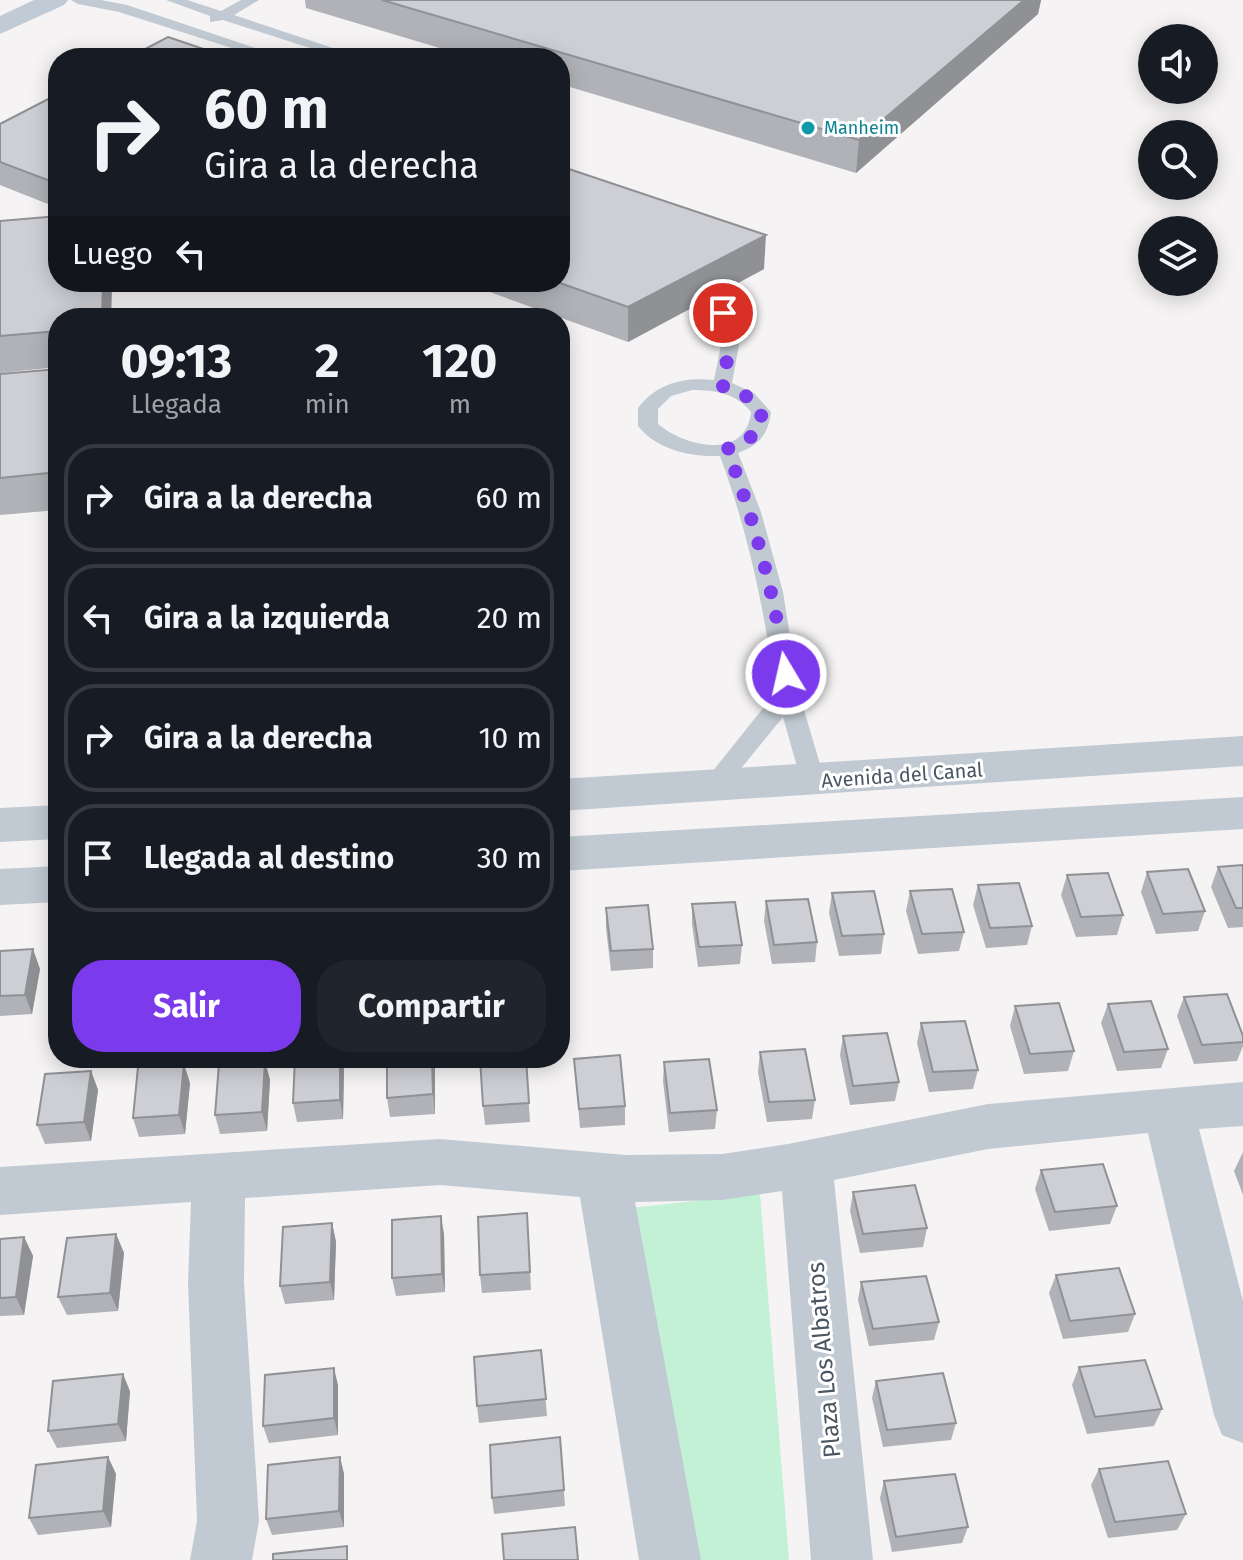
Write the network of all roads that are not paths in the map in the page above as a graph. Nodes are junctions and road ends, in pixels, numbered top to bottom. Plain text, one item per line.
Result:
1 (8, 0) edge
2 (55, 0) edge
3 (78, 0) edge
4 (252, 0) edge
5 (179, 1) edge
6 (0, 4) edge
7 (222, 16) junction
8 (151, 17) junction
9 (0, 26) edge
10 (194, 31) junction
11 (247, 48) edge
12 (324, 48) edge
13 (723, 313) dead end
14 (722, 386) junction
15 (727, 449) junction
16 (788, 693) junction
17 (1243, 751) edge
18 (813, 781) junction
19 (702, 788) junction
20 (570, 795) edge
21 (1243, 813) edge
22 (48, 823) edge
23 (0, 825) edge
24 (701, 845) junction
25 (570, 853) edge
26 (48, 885) edge
27 (0, 887) edge
28 (1243, 1104) edge
29 (1168, 1110) junction
30 (806, 1161) junction
31 (219, 1175) junction
32 (604, 1178) junction
33 (0, 1191) edge
34 (1243, 1415) edge
35 (221, 1560) edge
36 (670, 1560) edge
37 (842, 1560) edge

1 - 6 street
2 - 9 street
3 - 8 lane
4 - 7 lane
5 - 7 lane
5 - 8 lane
7 - 10 lane
7 - 12 lane
8 - 10 lane
10 - 11 lane
13 - 14 lane
14 - 15 lane
14 - 15 lane
15 - 16 lane
16 - 18 lane
16 - 19 lane
17 - 18 street, Avenida del Canal
18 - 19 street, Avenida del Canal
19 - 20 street, Avenida del Canal
19 - 24 street
21 - 24 street
22 - 23 street
24 - 25 street
26 - 27 street
28 - 29 street
29 - 30 street
29 - 34 street
30 - 32 street
30 - 37 street, Plaza Los Albatros
31 - 32 street
31 - 33 street
31 - 35 street
32 - 36 street

